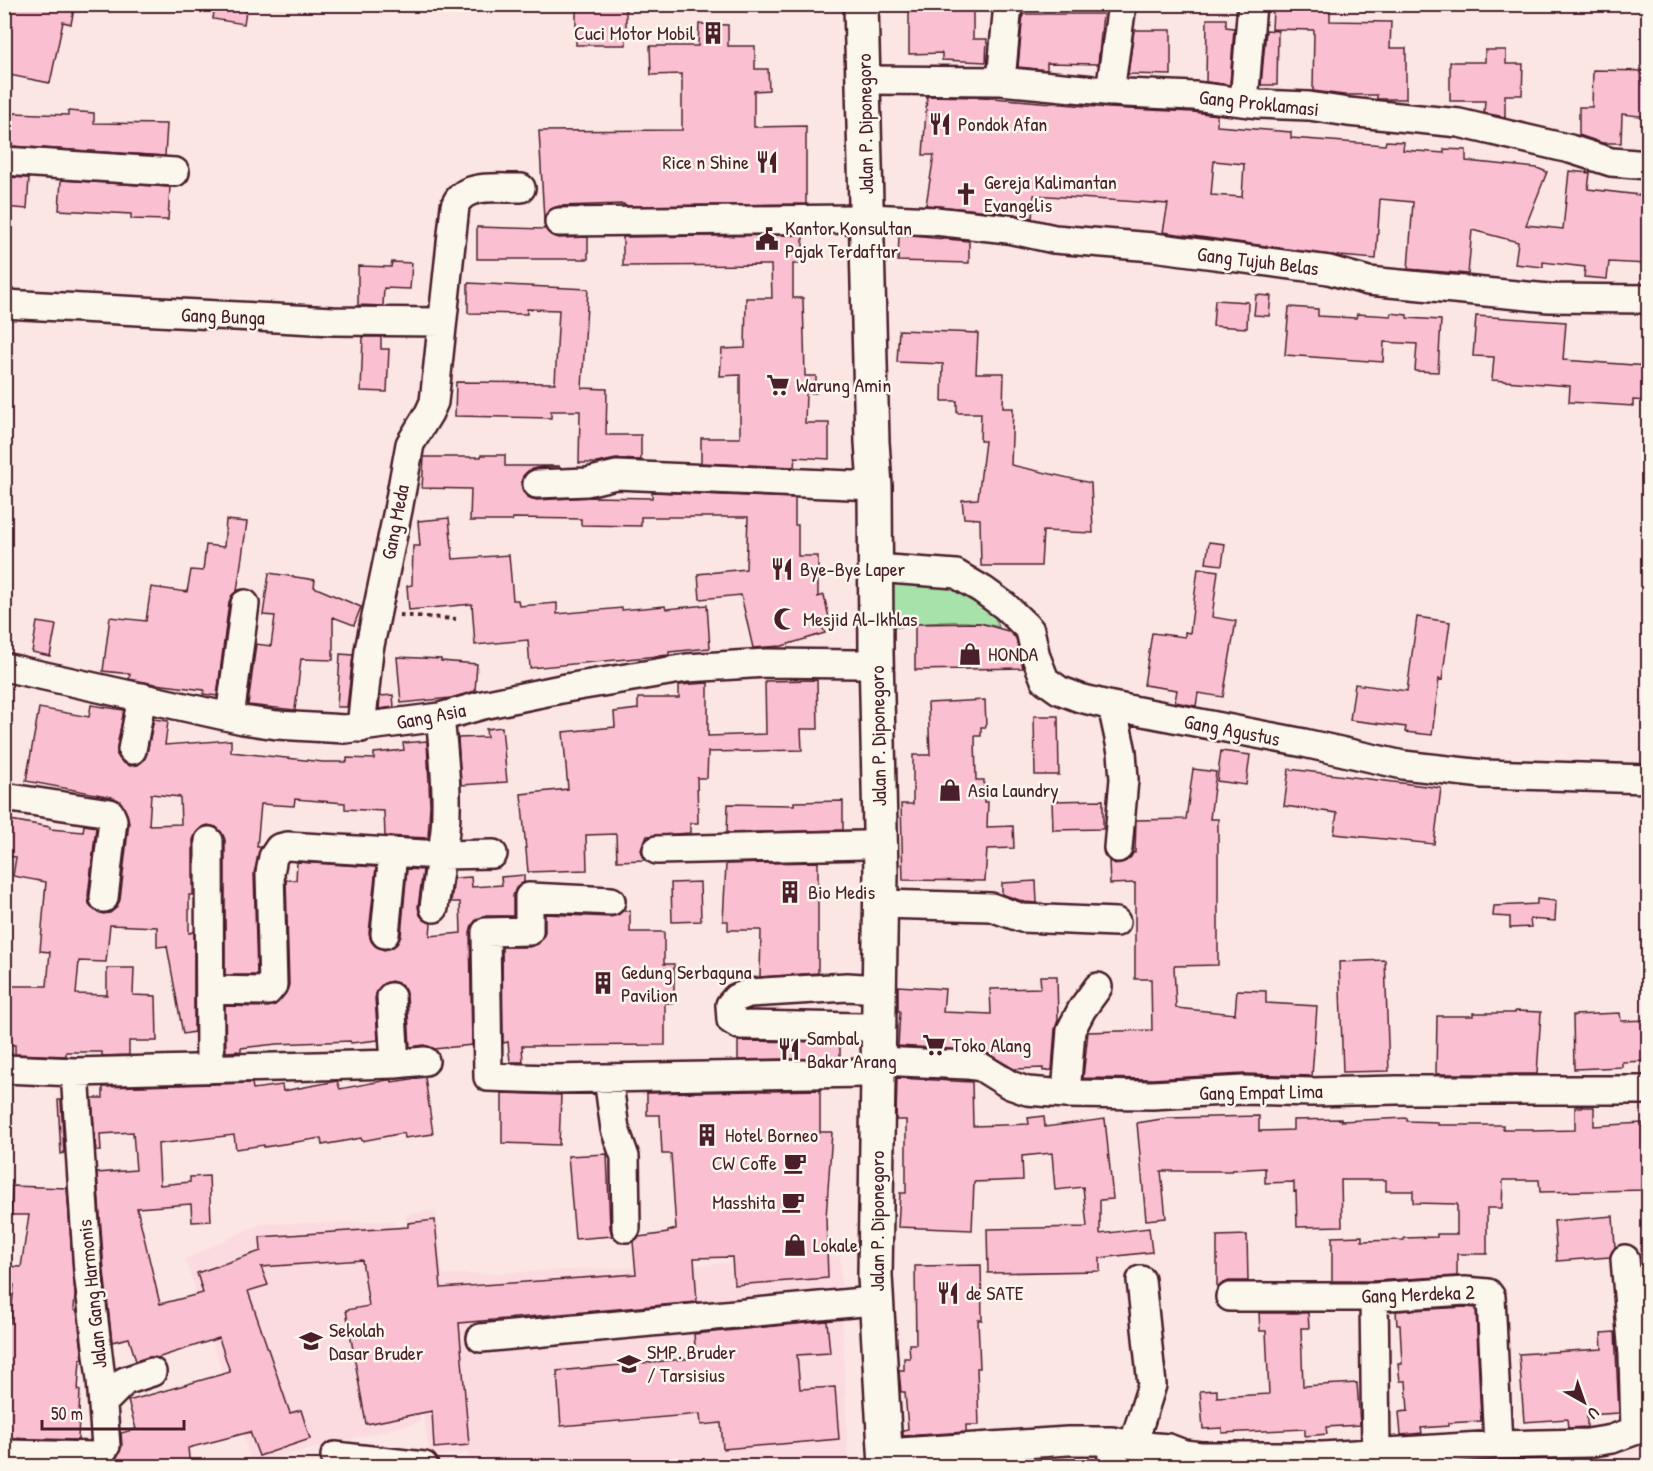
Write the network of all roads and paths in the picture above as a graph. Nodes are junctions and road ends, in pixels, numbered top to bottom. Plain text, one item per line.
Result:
1 (849, 4) edge
2 (861, 4) edge
3 (1008, 4) edge
4 (1122, 4) edge
5 (1252, 4) edge
6 (864, 80) junction
7 (1001, 81) junction
8 (1110, 92) junction
9 (1244, 102) junction
10 (4, 161) edge
11 (1648, 165) edge
12 (175, 172) dead end
13 (521, 188) dead end
14 (861, 218) junction
15 (559, 222) dead end
16 (1648, 299) edge
17 (4, 304) edge
18 (442, 322) junction
19 (537, 484) dead end
20 (867, 486) junction
21 (875, 568) junction
22 (245, 604) dead end
23 (377, 613) junction
24 (456, 619) dead end
25 (860, 664) junction
26 (4, 667) edge
27 (142, 697) junction
28 (1112, 706) junction
29 (230, 717) junction
30 (440, 717) junction
31 (361, 728) junction
32 (132, 750) dead end
33 (1648, 779) edge
34 (4, 797) edge
35 (209, 841) dead end
36 (863, 845) junction
37 (1118, 848) dead end
38 (657, 850) dead end
39 (393, 853) junction
40 (493, 854) dead end
41 (441, 855) junction
42 (104, 898) dead end
43 (611, 902) dead end
44 (881, 904) junction
45 (434, 908) dead end
46 (1116, 922) dead end
47 (385, 934) dead end
48 (1098, 987) dead end
49 (863, 988) junction
50 (210, 990) junction
51 (391, 997) dead end
52 (863, 1027) junction
53 (425, 1061) dead end
54 (395, 1064) junction
55 (871, 1067) junction
56 (4, 1069) edge
57 (210, 1069) junction
58 (75, 1072) junction
59 (608, 1078) junction
60 (1648, 1090) edge
61 (1066, 1094) junction
62 (626, 1228) dead end
63 (1625, 1259) dead end
64 (1142, 1280) dead end
65 (1230, 1297) dead end
66 (1374, 1297) junction
67 (862, 1302) junction
68 (481, 1338) dead end
69 (152, 1372) dead end
70 (103, 1403) junction
71 (1642, 1428) edge
72 (1498, 1445) junction
73 (1119, 1451) edge
74 (1376, 1452) junction
75 (4, 1454) edge
76 (335, 1456) dead end
77 (879, 1462) edge
78 (424, 1467) edge

1 - 14 main road, Jalan P. Diponegoro
2 - 6 main road, Jalan P. Diponegoro
3 - 7 street
4 - 8 street
5 - 9 street
6 - 7 street, Gang Proklamasi
6 - 14 main road, Jalan P. Diponegoro
7 - 8 street, Gang Proklamasi
8 - 9 street, Gang Proklamasi
9 - 11 street, Gang Proklamasi
10 - 12 street
13 - 18 street, Gang Meda
14 - 15 street, Gang Tujuh Belas
14 - 16 street, Gang Tujuh Belas
14 - 20 main road, Jalan P. Diponegoro
17 - 18 street, Gang Bunga
18 - 23 street, Gang Meda
19 - 20 street
20 - 21 main road, Jalan P. Diponegoro
20 - 25 main road, Jalan P. Diponegoro
21 - 28 street, Gang Agustus
21 - 44 main road, Jalan P. Diponegoro
22 - 29 street
23 - 24 path
23 - 31 street, Gang Meda
25 - 30 street, Gang Asia
25 - 36 main road, Jalan P. Diponegoro
26 - 27 street, Gang Asia
27 - 29 street, Gang Asia
27 - 32 street
28 - 33 street, Gang Agustus
28 - 37 street
29 - 31 street, Gang Asia
30 - 31 street, Gang Asia
30 - 41 street
34 - 42 street
35 - 50 street
36 - 38 street
36 - 49 main road, Jalan P. Diponegoro
39 - 41 street
39 - 47 street
39 - 50 street
40 - 41 street
41 - 45 street
43 - 59 street, Gang Empat Lima
44 - 46 street
44 - 55 main road, Jalan P. Diponegoro
48 - 61 street
49 - 52 main road, Jalan P. Diponegoro
49 - 52 street
50 - 57 street
51 - 54 street
52 - 55 main road, Jalan P. Diponegoro
53 - 54 street
54 - 57 street
55 - 59 street, Gang Empat Lima
55 - 61 street, Gang Empat Lima
55 - 67 main road, Jalan P. Diponegoro
55 - 77 main road, Jalan P. Diponegoro
56 - 58 street
57 - 58 street
58 - 70 street, Jalan Gang Harmonis
59 - 62 street
60 - 61 street, Gang Empat Lima
63 - 71 street
64 - 73 street
65 - 66 street, Gang Merdeka 2
66 - 72 street, Gang Merdeka 2
66 - 74 street
67 - 68 street
67 - 77 main road, Jalan P. Diponegoro
69 - 70 street
70 - 75 street, Jalan Gang Harmonis
71 - 72 street
72 - 74 street
73 - 74 street
73 - 77 street
76 - 78 street

